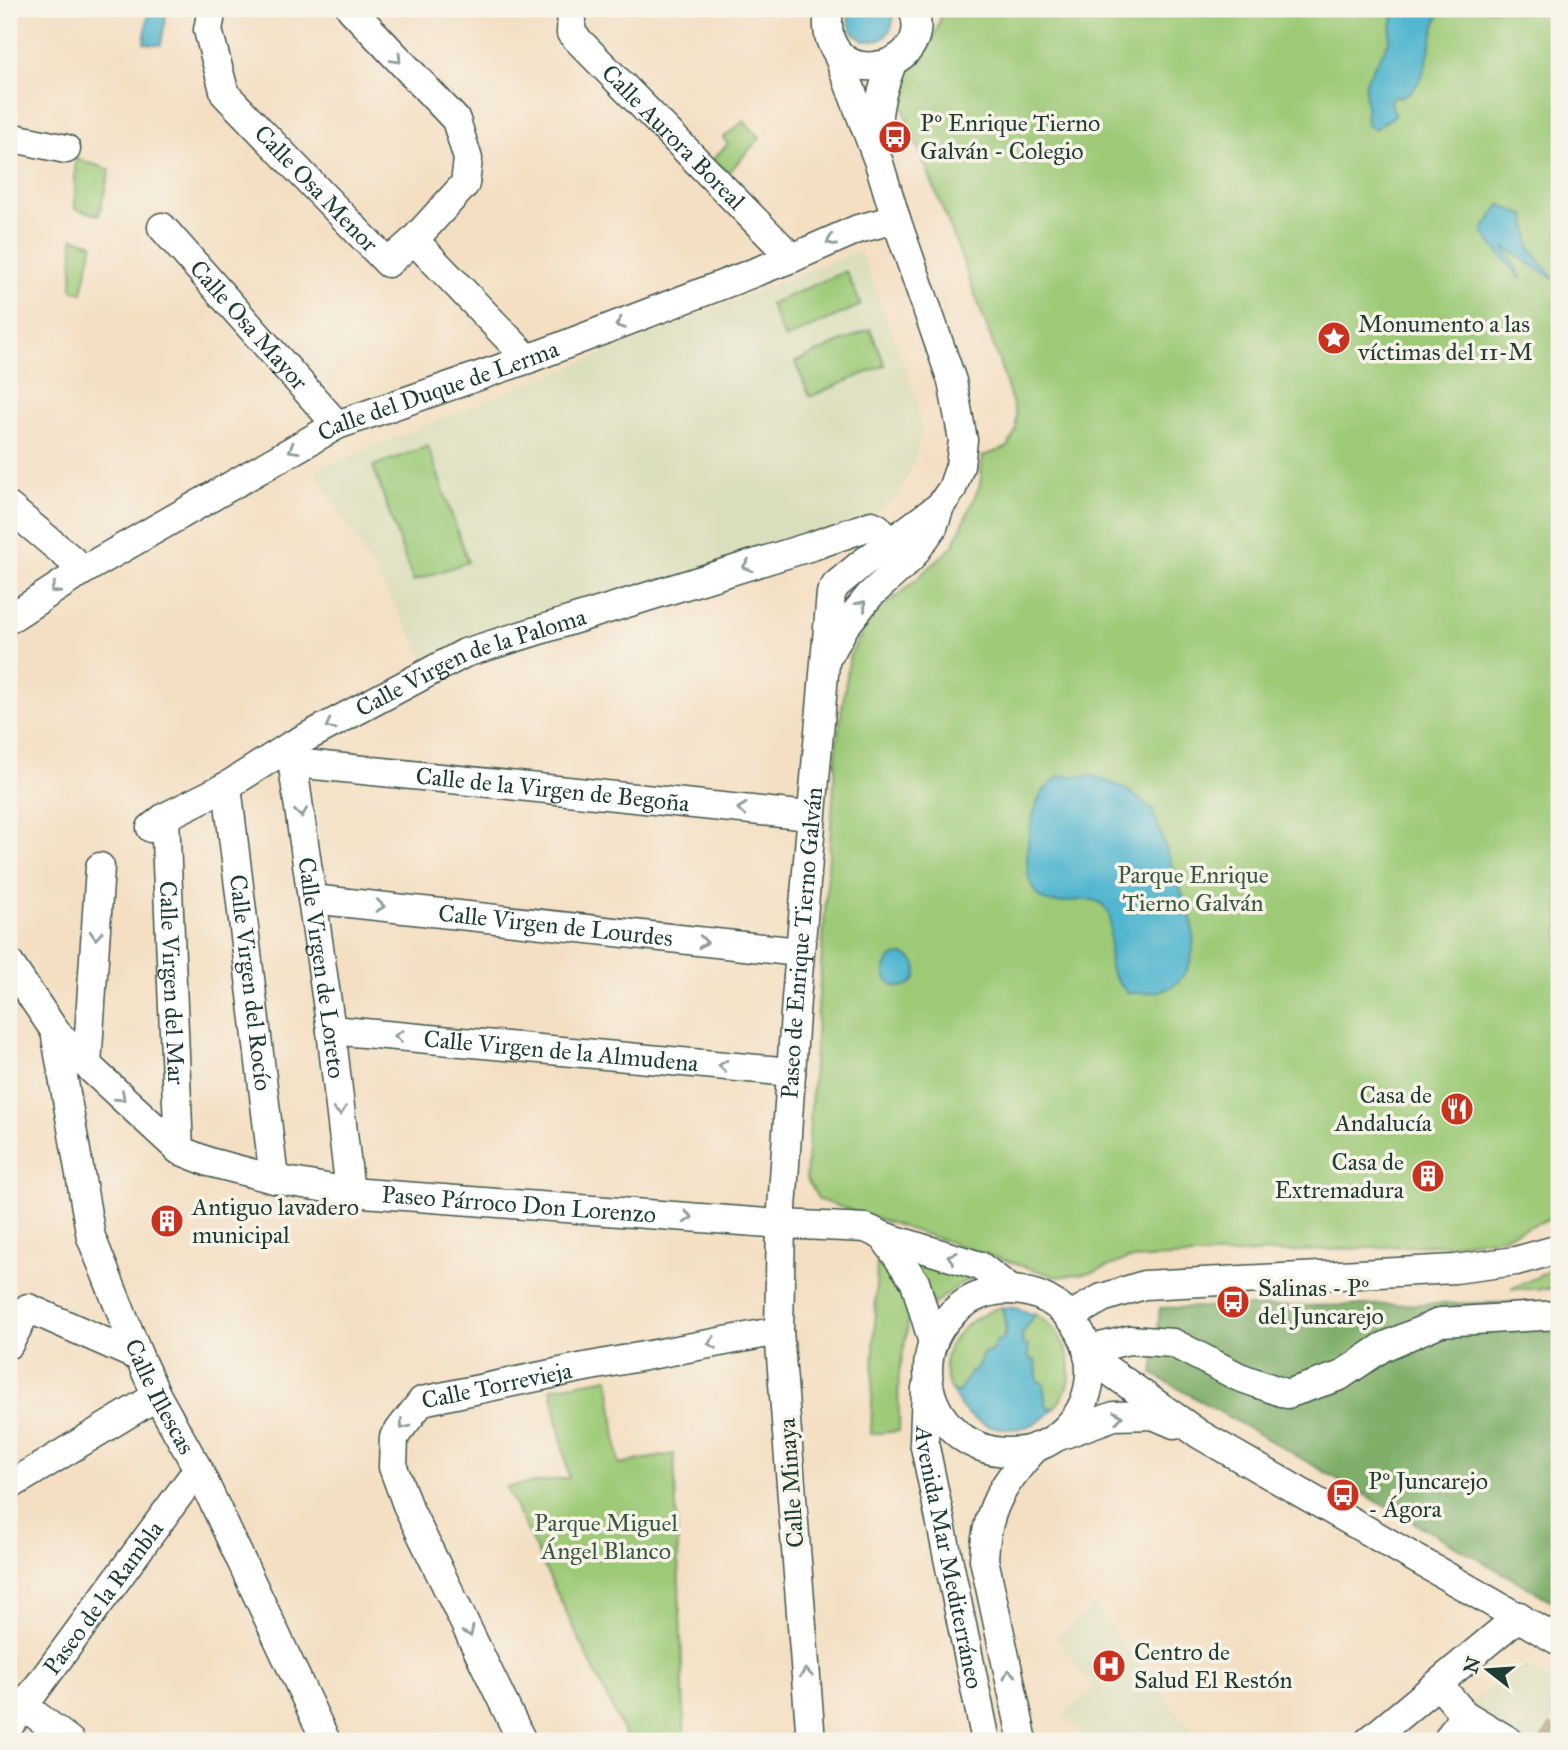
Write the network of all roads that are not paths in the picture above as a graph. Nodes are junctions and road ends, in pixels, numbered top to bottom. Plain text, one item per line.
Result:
1 (212, 9) edge
2 (351, 9) edge
3 (572, 9) edge
4 (829, 9) edge
5 (913, 9) edge
6 (836, 50) junction
7 (892, 63) junction
8 (9, 137) edge
9 (66, 149) dead end
10 (879, 163) junction
11 (896, 219) junction
12 (162, 227) dead end
13 (414, 240) junction
14 (792, 258) junction
15 (528, 359) junction
16 (337, 425) junction
17 (9, 507) edge
18 (813, 546) junction
19 (897, 555) junction
20 (84, 570) junction
21 (831, 593) junction
22 (9, 619) edge
23 (825, 662) junction
24 (293, 755) junction
25 (227, 786) junction
26 (810, 816) junction
27 (158, 823) joint
28 (100, 867) dead end
29 (312, 899) junction
30 (799, 952) junction
31 (9, 963) edge
32 (331, 1030) junction
33 (55, 1031) junction
34 (87, 1065) junction
35 (791, 1072) junction
36 (179, 1150) junction
37 (275, 1179) junction
38 (350, 1192) junction
39 (781, 1224) junction
40 (883, 1236) junction
41 (1559, 1249) edge
42 (1011, 1290) junction
43 (1559, 1315) edge
44 (1069, 1317) junction
45 (779, 1331) junction
46 (933, 1343) junction
47 (9, 1344) edge
48 (1087, 1353) junction
49 (139, 1357) junction
50 (928, 1371) junction
51 (158, 1396) junction
52 (1199, 1434) junction
53 (1045, 1443) junction
54 (198, 1469) junction
55 (9, 1486) edge
56 (1519, 1616) junction
57 (1559, 1641) edge
58 (1438, 1684) junction
59 (17, 1716) edge
60 (1482, 1734) edge
61 (69, 1741) edge
62 (326, 1741) edge
63 (522, 1741) edge
64 (811, 1741) edge
65 (986, 1741) edge
66 (1023, 1741) edge
67 (1369, 1741) edge

1 - 13 street, Calle Osa Menor
2 -> 13 street
3 - 14 street, Calle Aurora Boreal
4 - 6 street, Paseo de Enrique Tierno Galván
5 - 7 street, Paseo de Enrique Tierno Galván
6 - 7 street
6 - 10 street, Paseo de Enrique Tierno Galván
7 - 10 street, Paseo de Enrique Tierno Galván
8 - 9 street
10 - 11 street, Paseo de Enrique Tierno Galván
11 -> 14 street, Calle del Duque de Lerma
11 - 19 street, Paseo de Enrique Tierno Galván
12 - 16 street, Calle Osa Mayor
13 - 15 street, Calle Osa Menor
14 -> 15 street, Calle del Duque de Lerma
15 - 16 street, Calle del Duque de Lerma
16 -> 20 street, Calle del Duque de Lerma
17 - 20 street
18 - 19 street, Calle Virgen de la Paloma
18 - 21 street
18 -> 24 street, Calle Virgen de la Paloma
19 - 21 street, Paseo de Enrique Tierno Galván
23 -> 19 street, Paseo de Enrique Tierno Galván
20 -> 22 street, Calle del Duque de Lerma
21 - 23 street, Paseo de Enrique Tierno Galván
23 - 26 street, Paseo de Enrique Tierno Galván
24 - 25 street, Calle Virgen de la Paloma
26 -> 24 street, Calle de la Virgen de Begoña
24 -> 29 street, Calle Virgen de Loreto
25 - 27 street, Calle Virgen de la Paloma
25 - 37 street, Calle Virgen del Rocío
26 - 30 street, Paseo de Enrique Tierno Galván
27 - 36 street, Calle Virgen del Mar
28 -> 34 street
29 -> 30 street, Calle Virgen de Lourdes
29 - 32 street, Calle Virgen de Loreto
30 - 35 street, Paseo de Enrique Tierno Galván
31 - 33 street, Paseo Párroco Don Lorenzo
35 -> 32 street, Calle Virgen de la Almudena
32 -> 38 street, Calle Virgen de Loreto
33 - 34 street, Paseo Párroco Don Lorenzo
33 - 49 street, Calle Illescas
34 -> 36 street, Paseo Párroco Don Lorenzo
35 - 39 street, Paseo de Enrique Tierno Galván
36 - 37 street, Paseo Párroco Don Lorenzo
37 - 38 street, Paseo Párroco Don Lorenzo
38 -> 39 street, Paseo Párroco Don Lorenzo
39 - 40 street, Paseo Párroco Don Lorenzo
39 - 45 street, Calle Minaya
42 -> 40 street, Paseo Párroco Don Lorenzo
40 - 46 street
41 - 44 street
42 - 44 street
42 - 46 street
43 - 48 street
44 - 48 street
45 -> 63 street, Calle Torrevieja
64 -> 45 street, Calle Minaya
46 - 50 street
47 - 49 street
48 - 52 street
48 - 53 street
49 - 51 street, Calle Illescas
50 - 53 street
50 - 65 street, Avenida Mar Mediterráneo
51 - 54 street, Calle Illescas
51 - 55 street
53 -> 52 street
52 - 56 street
66 -> 53 street, Avenida Mar Mediterráneo
54 - 59 street, Paseo de la Rambla
54 - 62 street, Calle Illescas
56 - 57 street
56 - 58 street
58 - 60 street
58 - 67 street
59 - 61 street

